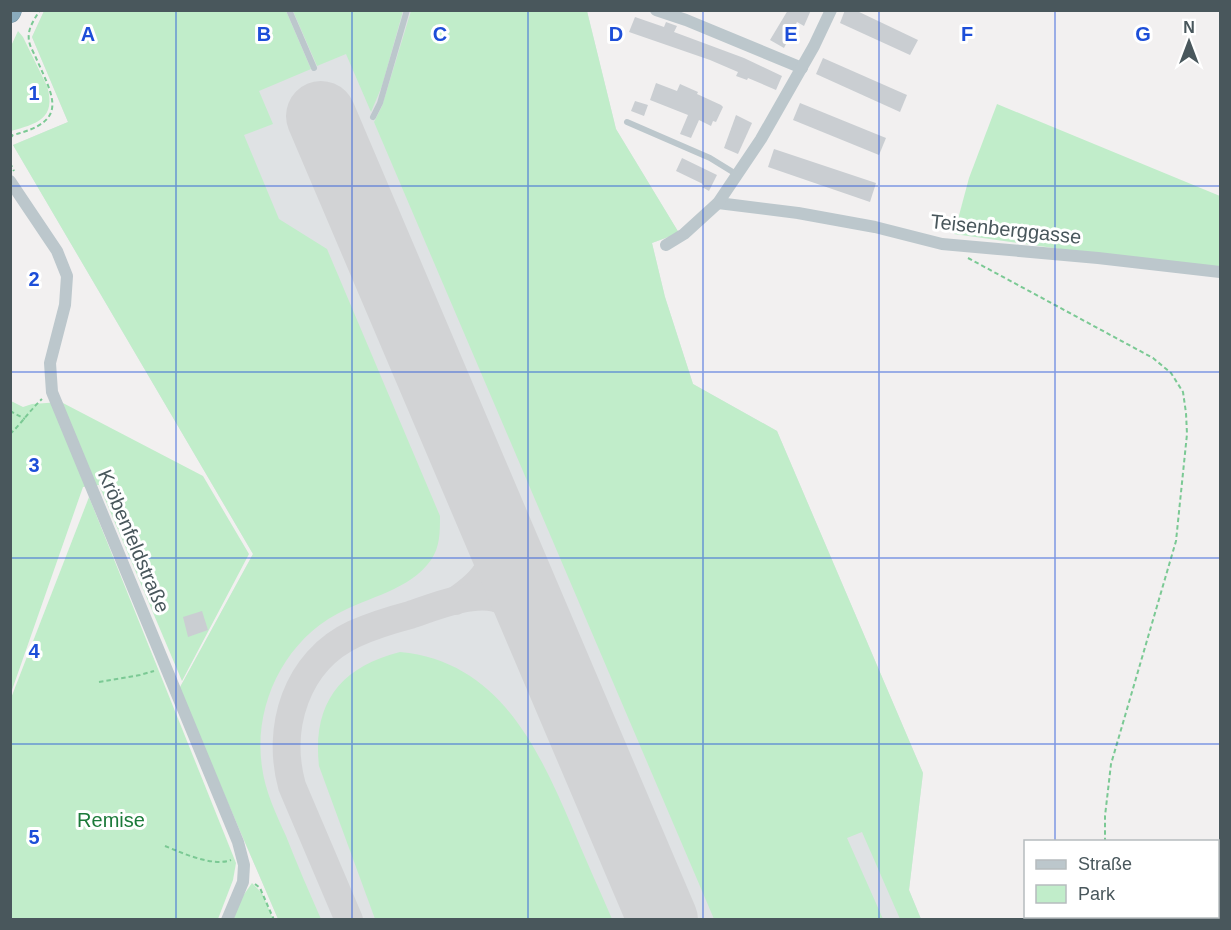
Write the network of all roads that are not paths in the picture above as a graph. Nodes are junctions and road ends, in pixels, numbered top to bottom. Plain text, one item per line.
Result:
1 (290, 10) edge
2 (407, 10) edge
3 (656, 10) edge
4 (831, 10) edge
5 (688, 15) edge
6 (314, 68) dead end
7 (802, 68) junction
8 (373, 117) dead end
9 (627, 122) dead end
10 (736, 174) junction
11 (10, 181) edge
12 (718, 203) junction
13 (666, 245) dead end
14 (1221, 272) edge
15 (228, 920) edge

1 - 6 lane
2 - 8 lane
3 - 5 street
4 - 7 street
5 - 7 street
7 - 10 street
9 - 10 lane
10 - 12 street
11 - 15 street, Kröbenfeldstraße
12 - 13 street
12 - 14 street, Teisenberggasse

